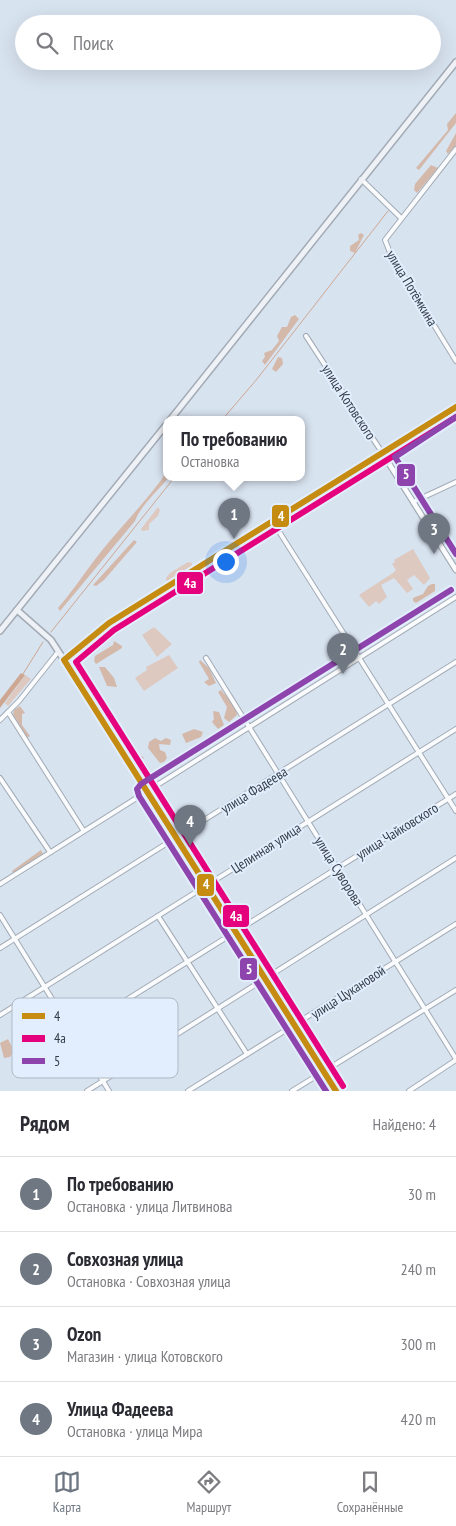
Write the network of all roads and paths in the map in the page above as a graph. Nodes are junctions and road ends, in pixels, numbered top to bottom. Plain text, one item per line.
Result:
1 (456, 62) edge
2 (456, 150) edge
3 (361, 179) junction
4 (402, 218) junction
5 (306, 336) dead end
6 (456, 361) edge
7 (456, 407) edge
8 (173, 416) edge
9 (163, 429) edge
10 (383, 454) junction
11 (456, 482) edge
12 (413, 502) junction
13 (273, 522) junction
14 (456, 570) edge
15 (456, 597) edge
16 (17, 610) junction
17 (0, 631) edge
18 (58, 652) junction
19 (359, 657) junction
20 (206, 658) dead end
21 (64, 660) junction
22 (456, 662) edge
23 (389, 705) junction
24 (8, 712) junction
25 (0, 720) edge
26 (247, 727) junction
27 (456, 729) edge
28 (419, 752) junction
29 (278, 774) junction
30 (0, 778) edge
31 (146, 791) junction
32 (456, 794) edge
33 (448, 799) junction
34 (456, 810) edge
35 (307, 821) junction
36 (83, 830) junction
37 (176, 838) junction
38 (50, 852) junction
39 (456, 858) edge
40 (337, 868) junction
41 (0, 884) edge
42 (206, 886) junction
43 (366, 914) junction
44 (0, 915) edge
45 (158, 916) junction
46 (456, 924) edge
47 (236, 932) junction
48 (15, 939) junction
49 (0, 948) edge
50 (396, 961) junction
51 (187, 962) junction
52 (265, 978) junction
53 (45, 987) junction
54 (456, 990) edge
55 (27, 998) edge
56 (52, 998) edge
57 (129, 998) edge
58 (12, 1008) edge
59 (217, 1009) junction
60 (425, 1010) junction
61 (0, 1015) edge
62 (294, 1026) junction
63 (178, 1034) edge
64 (247, 1054) junction
65 (456, 1060) edge
66 (323, 1072) junction
67 (101, 1078) edge
68 (108, 1078) edge
69 (103, 1081) junction
70 (86, 1091) edge
71 (109, 1091) edge
72 (188, 1091) edge
73 (292, 1091) edge
74 (336, 1091) edge
75 (408, 1091) edge

1 - 3 main road
2 - 4 street
3 - 4 street
3 - 8 main road
4 - 6 street, улица Потёмкина
5 - 10 street, улица Котовского
7 - 10 street
9 - 16 main road
10 - 12 street, улица Котовского
10 - 13 street
11 - 12 street
12 - 14 street, улица Котовского
13 - 19 street
13 - 21 street
15 - 19 street
16 - 17 main road
16 - 18 main road
18 - 21 main road
18 - 24 street
19 - 23 street
19 - 26 street
20 - 26 street, улица Суворова
21 - 31 main road
22 - 23 street, улица Фадеева
23 - 28 street
23 - 29 street, улица Фадеева
24 - 25 street
24 - 36 street
26 - 29 street, улица Суворова
26 - 31 street
27 - 28 street, Целинная улица
28 - 33 street
28 - 35 street, Целинная улица
29 - 35 street, улица Суворова
29 - 37 street, улица Фадеева
30 - 38 street
31 - 36 street
31 - 37 main road
32 - 33 street, улица Чайковского
33 - 34 street
33 - 40 street, улица Чайковского
35 - 40 street, улица Суворова
35 - 42 street, Целинная улица
36 - 38 street
37 - 42 main road
37 - 48 street, улица Фадеева
38 - 41 street
39 - 43 street
40 - 43 street, улица Суворова
40 - 47 street, улица Чайковского
42 - 45 street, Целинная улица
42 - 47 main road
43 - 50 street, улица Суворова
43 - 52 street
44 - 48 street
45 - 51 street
45 - 53 street, Целинная улица
46 - 50 street, улица Цукановой
47 - 51 street, улица Чайковского
47 - 52 main road
48 - 49 street, улица Фадеева
48 - 53 street
50 - 60 street, улица Суворова
50 - 62 street, улица Цукановой
51 - 57 street, улица Чайковского
51 - 59 street
52 - 59 street
52 - 62 main road
53 - 55 street, Целинная улица
53 - 56 street
54 - 60 street
58 - 61 street, Целинная улица
59 - 63 street
59 - 64 street
60 - 65 street, улица Суворова
60 - 66 street
62 - 64 street, улица Цукановой
62 - 66 main road
64 - 72 street, улица Цукановой
65 - 75 street
66 - 73 street
66 - 74 main road
67 - 69 street
68 - 69 street
69 - 70 street
69 - 71 street

